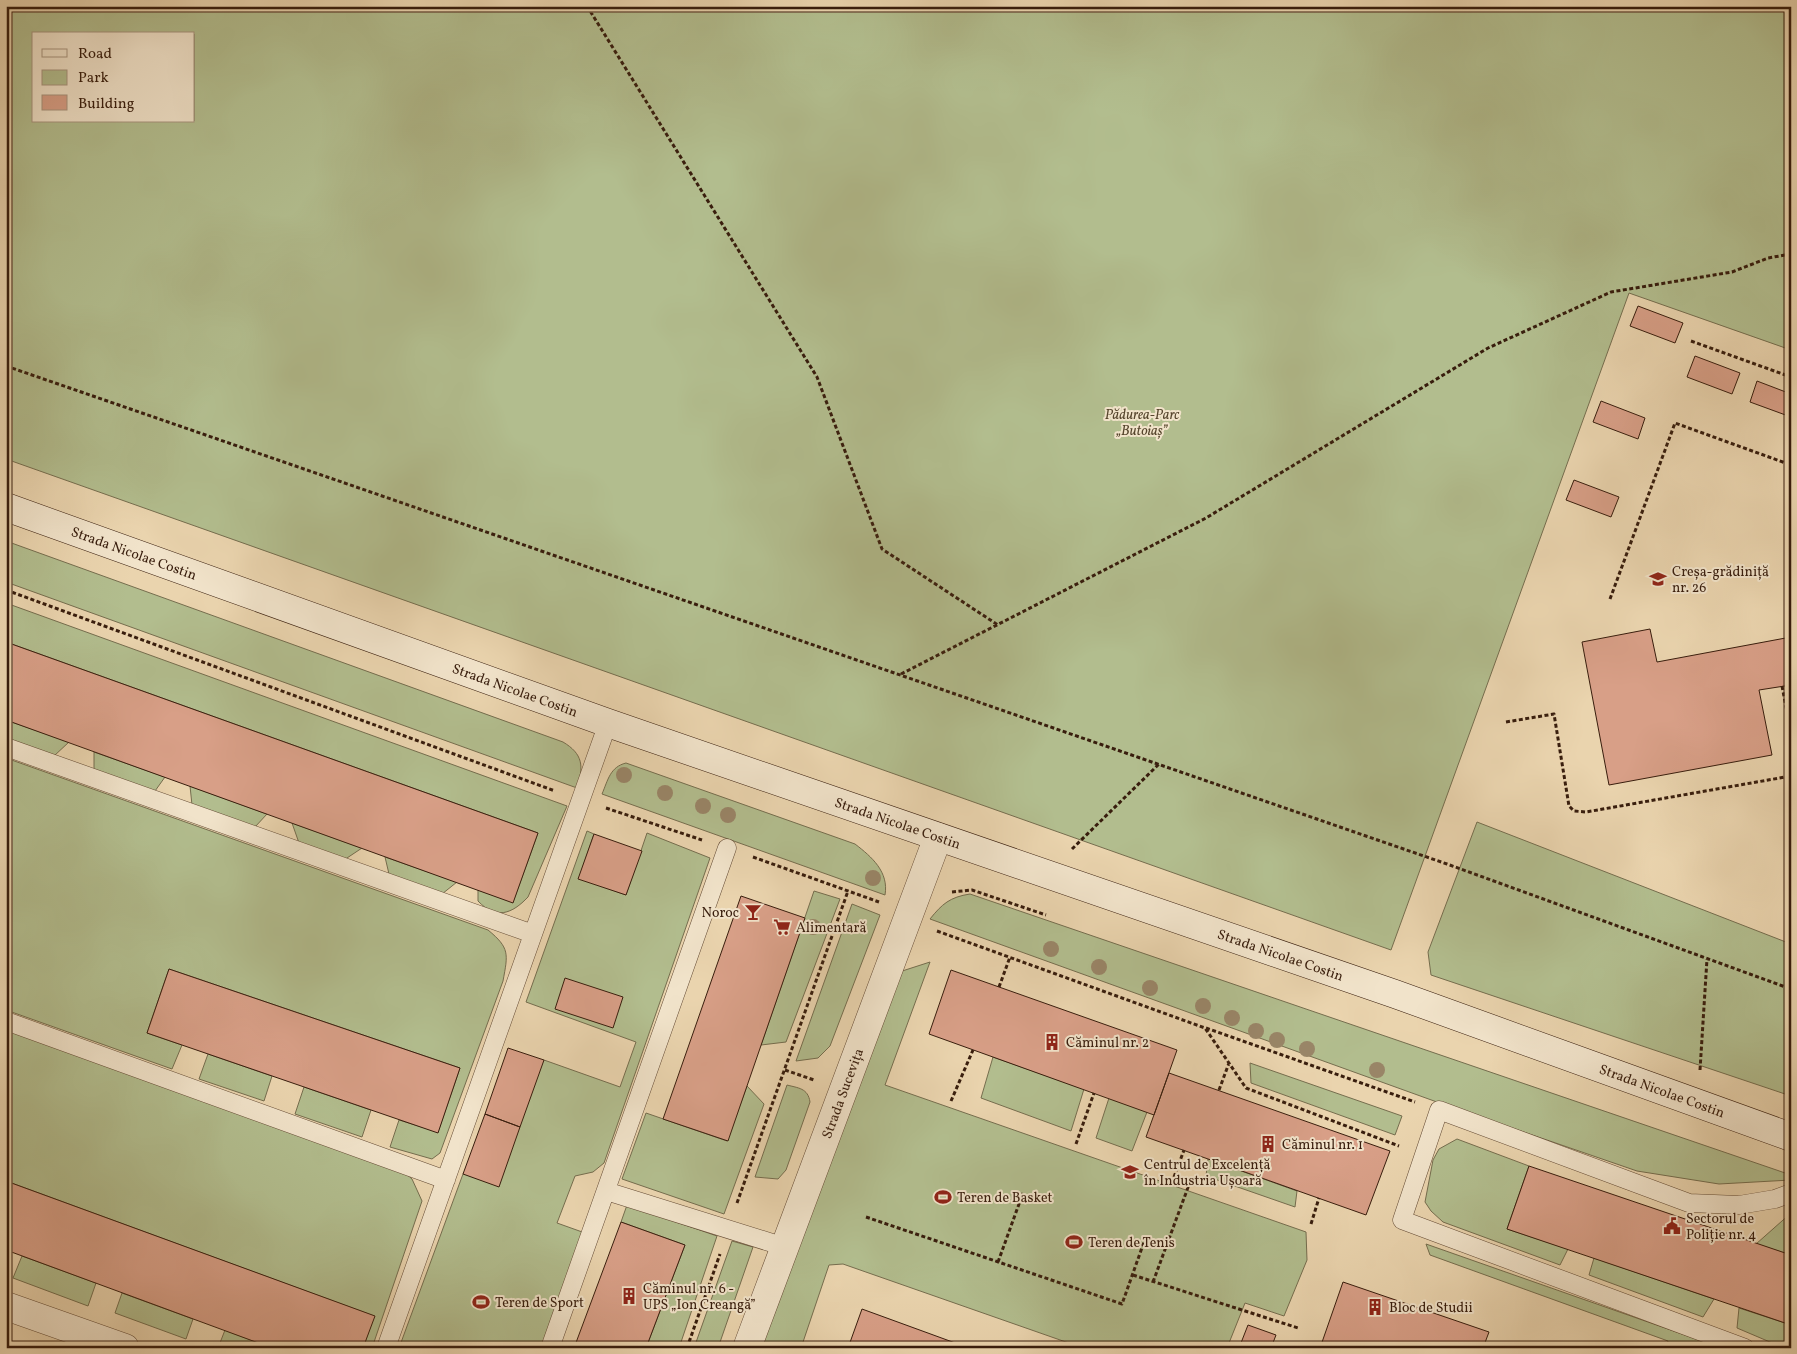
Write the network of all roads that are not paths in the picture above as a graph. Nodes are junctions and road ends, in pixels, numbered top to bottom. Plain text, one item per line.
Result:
1 (6, 507) edge
2 (608, 723) junction
3 (6, 747) edge
4 (938, 837) junction
5 (727, 848) road end
6 (533, 934) junction
7 (6, 1021) edge
8 (1791, 1137) edge
9 (446, 1180) junction
10 (606, 1191) junction
11 (1791, 1193) edge
12 (784, 1247) junction
13 (6, 1306) edge
14 (124, 1348) edge
15 (386, 1348) edge
16 (550, 1348) edge
17 (747, 1348) edge
18 (1745, 1348) edge

1 - 2 main road, Strada Nicolae Costin
2 - 4 main road, Strada Nicolae Costin
2 - 6 lane
3 - 6 lane
4 - 8 main road, Strada Nicolae Costin
4 - 12 main road, Strada Sucevița
5 - 10 lane
6 - 9 lane
7 - 9 lane
9 - 15 lane
10 - 12 lane
10 - 16 lane
11 - 18 lane
12 - 17 main road, Strada Sucevița
13 - 14 main road

